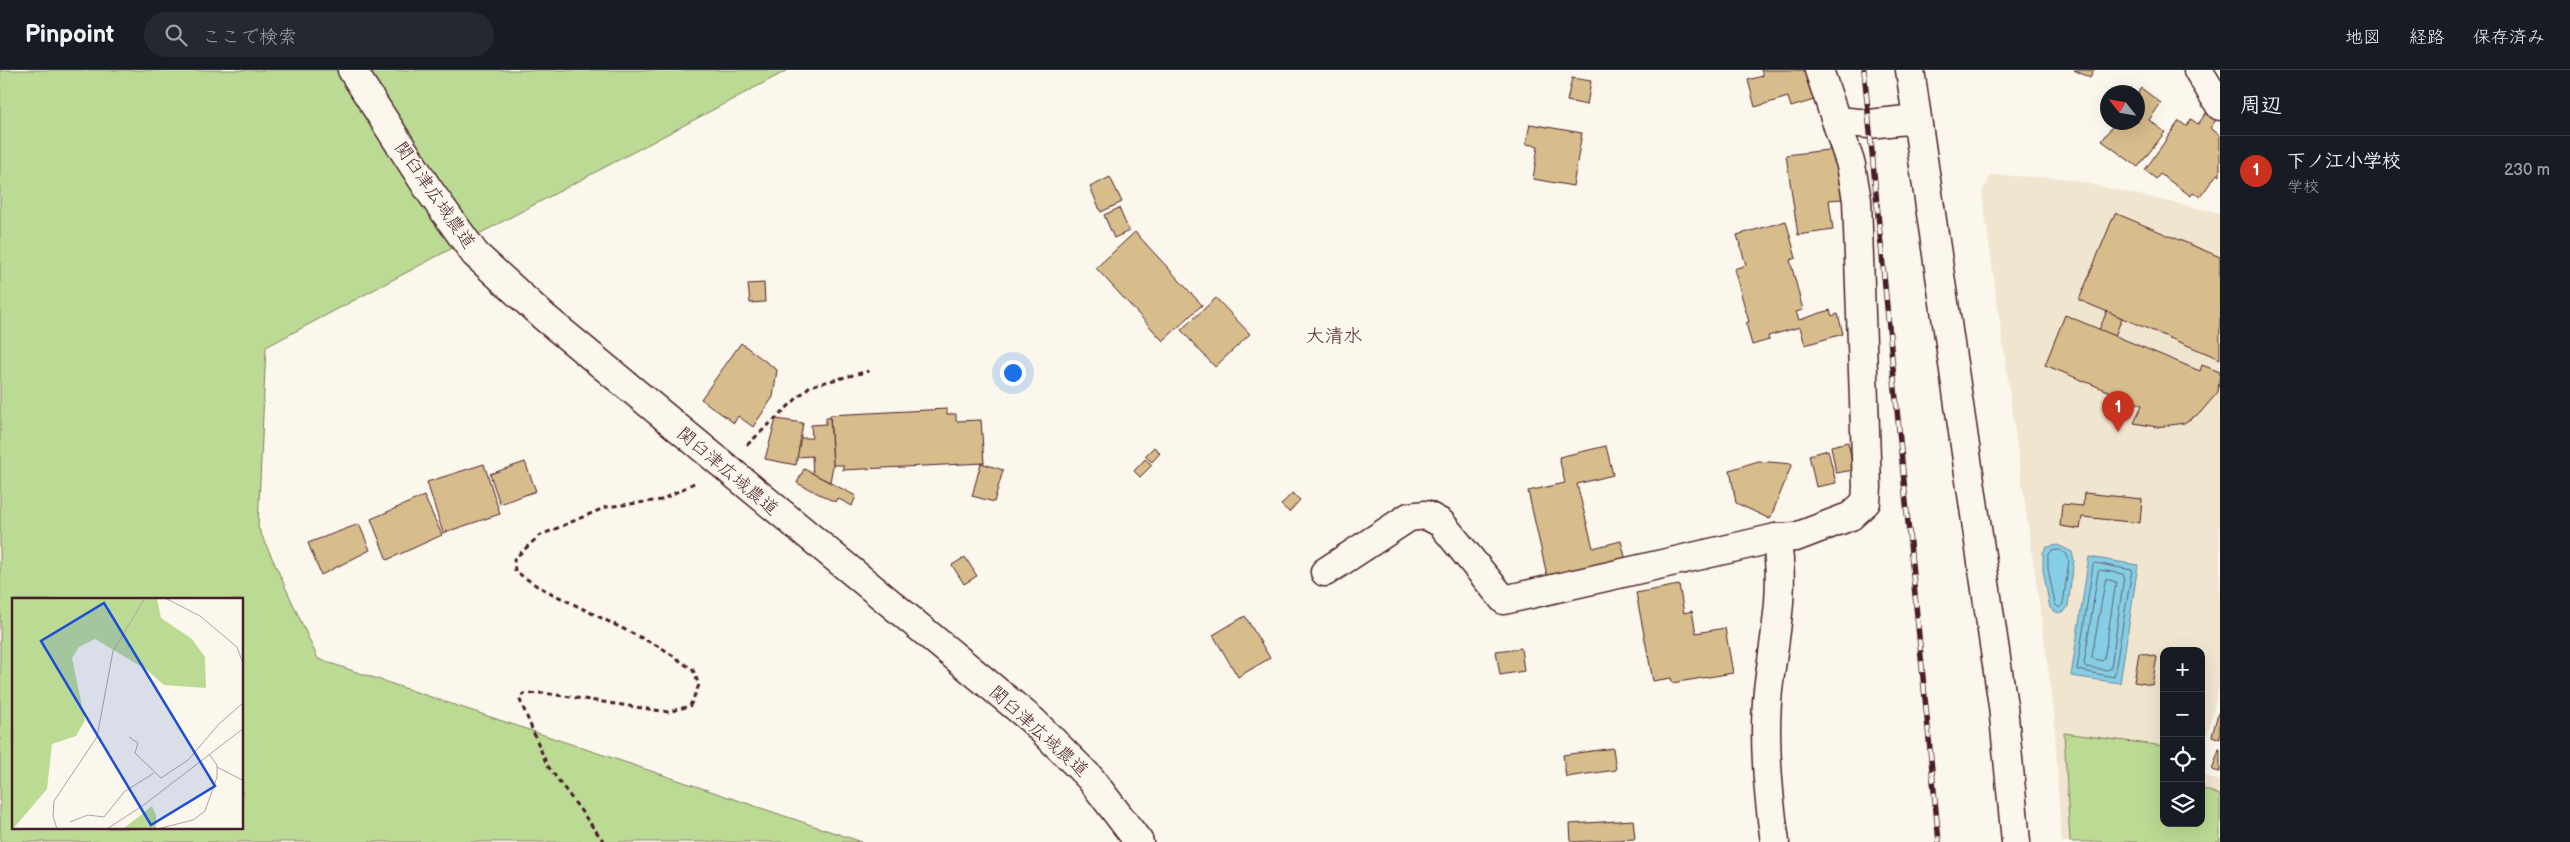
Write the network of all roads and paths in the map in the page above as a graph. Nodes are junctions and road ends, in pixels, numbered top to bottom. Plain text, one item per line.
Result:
1 (352, 70) edge
2 (1819, 70) edge
3 (1910, 70) edge
4 (2198, 70) edge
5 (2220, 106) edge
6 (1916, 119) junction
7 (1838, 120) junction
8 (869, 371) dead end
9 (724, 468) junction
10 (1776, 538) junction
11 (1325, 572) dead end
12 (604, 842) edge
13 (1139, 842) edge
14 (1775, 842) edge
15 (2016, 842) edge

1 - 9 street, 関臼津広域農道
2 - 7 street
3 - 6 street
4 - 5 street
6 - 7 street
6 - 15 street
7 - 10 street
8 - 9 path
9 - 12 path
9 - 13 street, 関臼津広域農道
10 - 11 street
10 - 14 street

